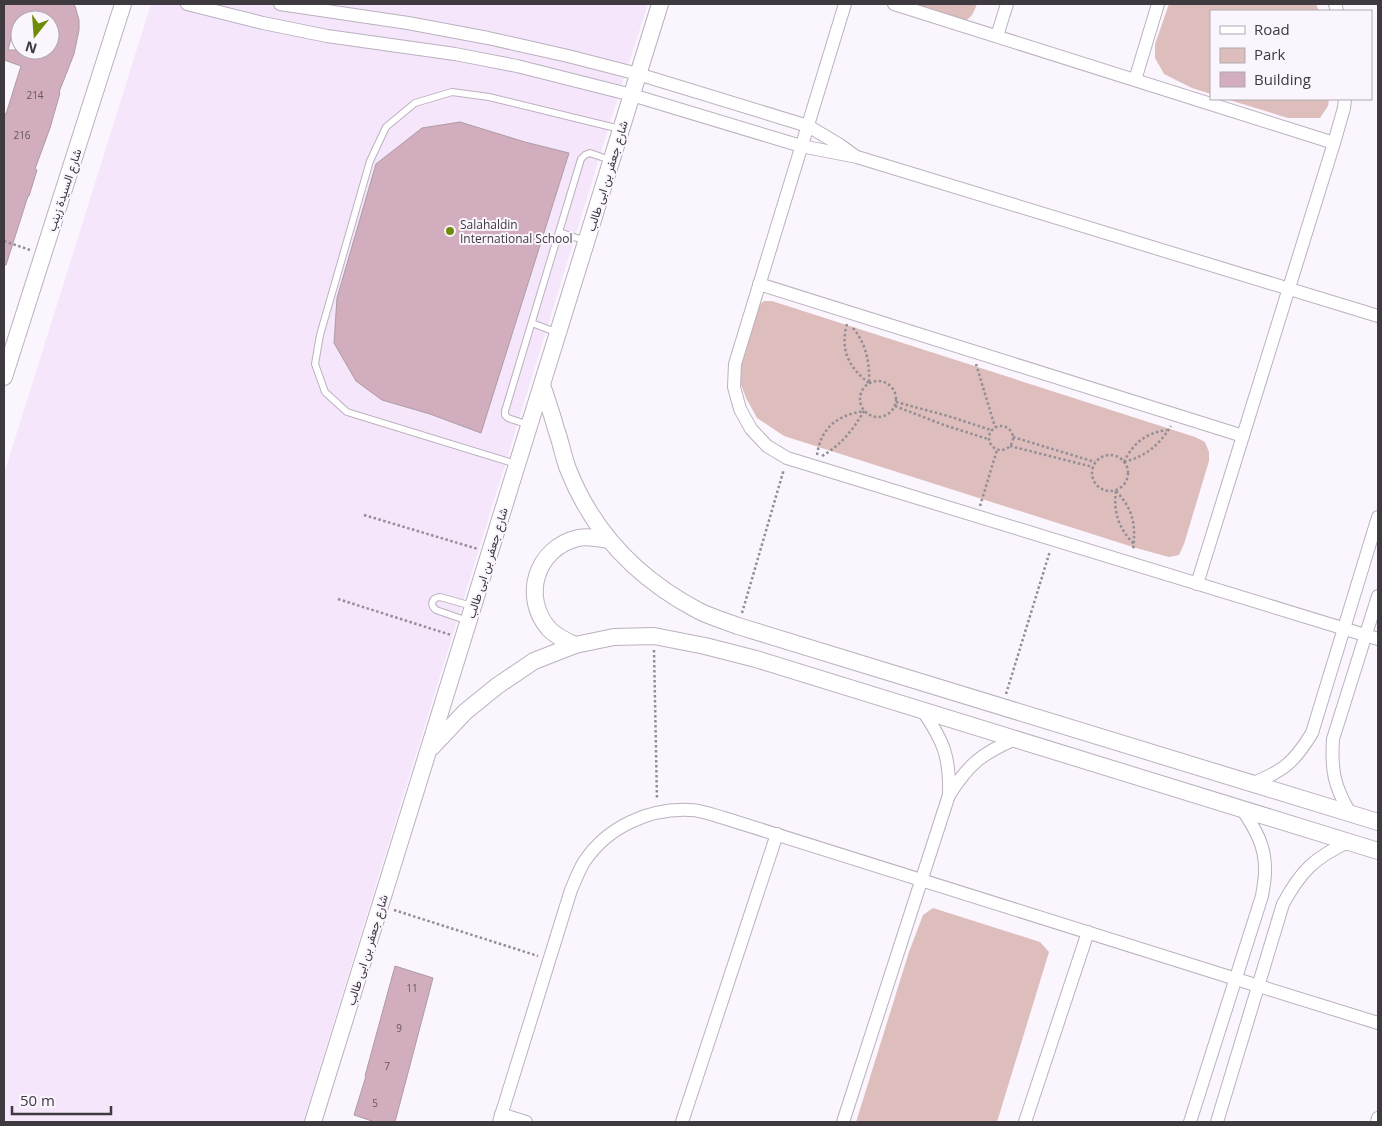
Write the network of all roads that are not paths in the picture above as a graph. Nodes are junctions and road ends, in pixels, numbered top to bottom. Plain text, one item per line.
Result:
1 (123, 4) edge
2 (187, 4) edge
3 (280, 4) edge
4 (660, 4) edge
5 (845, 4) edge
6 (894, 4) edge
7 (1007, 4) edge
8 (1158, 4) edge
9 (998, 36) junction
10 (638, 74) junction
11 (1135, 80) junction
12 (632, 95) junction
13 (1344, 100) edge
14 (808, 126) junction
15 (621, 129) junction
16 (1334, 143) junction
17 (802, 146) junction
18 (857, 157) junction
19 (612, 160) junction
20 (559, 232) junction
21 (586, 241) junction
22 (758, 284) junction
23 (1289, 288) junction
24 (1378, 316) edge
25 (532, 323) junction
26 (558, 333) junction
27 (4, 377) edge
28 (542, 385) junction
29 (530, 425) junction
30 (1243, 436) junction
31 (517, 464) junction
32 (1378, 517) edge
33 (608, 540) junction
34 (1196, 584) junction
35 (1378, 596) edge
36 (471, 614) junction
37 (1344, 629) junction
38 (764, 633) junction
39 (1372, 638) edge
40 (575, 645) junction
41 (756, 659) junction
42 (923, 711) junction
43 (1015, 739) junction
44 (429, 750) junction
45 (1253, 783) junction
46 (949, 795) junction
47 (1242, 809) junction
48 (1350, 813) junction
49 (1378, 822) edge
50 (777, 834) junction
51 (1348, 842) junction
52 (1378, 851) edge
53 (922, 880) junction
54 (1088, 932) junction
55 (1236, 979) junction
56 (1258, 986) junction
57 (1378, 1023) edge
58 (500, 1118) edge
59 (1378, 1118) edge
60 (313, 1122) edge
61 (526, 1122) edge
62 (682, 1122) edge
63 (843, 1122) edge
64 (1025, 1122) edge
65 (1190, 1122) edge
66 (1217, 1122) edge
67 (1377, 1122) edge

1 - 27 street, شارع السيدة زينب
2 - 12 street
3 - 10 street
4 - 10 street, شارع جعفر بن ابى طالب
5 - 14 street
6 - 9 street
7 - 9 street
8 - 11 street
9 - 11 street
10 - 12 street, شارع جعفر بن ابى طالب
10 - 14 street
11 - 16 street
12 - 15 street, شارع جعفر بن ابى طالب
12 - 17 street
13 - 16 street
14 - 17 street
14 - 18 street
15 - 19 street, شارع جعفر بن ابى طالب
15 - 31 lane
16 - 23 street
17 - 18 street
17 - 22 street
18 - 23 street
19 - 20 lane
19 - 21 street, شارع جعفر بن ابى طالب
20 - 21 lane
20 - 25 lane
21 - 26 street, شارع جعفر بن ابى طالب
22 - 30 street
22 - 34 street
23 - 24 street
23 - 30 street
25 - 26 lane
25 - 29 lane
26 - 28 street, شارع جعفر بن ابى طالب
28 - 29 street, شارع جعفر بن ابى طالب
28 - 33 street
29 - 31 street, شارع جعفر بن ابى طالب
30 - 34 street
31 - 36 street, شارع جعفر بن ابى طالب
32 - 37 street
33 - 38 street
33 - 40 street
34 - 37 street
35 - 39 street
36 - 36 lane
36 - 44 street, شارع جعفر بن ابى طالب
37 - 39 street
37 - 45 street
38 - 41 street
38 - 45 street
39 - 48 street
40 - 41 street
40 - 44 street
41 - 42 street
42 - 43 street
42 - 46 street
43 - 46 street
43 - 47 street
44 - 60 street, شارع جعفر بن ابى طالب
45 - 48 street
46 - 53 street
47 - 51 street
47 - 55 street
48 - 49 street
50 - 53 street
50 - 58 street
50 - 62 street
51 - 52 street
51 - 56 street
53 - 54 street
53 - 63 street
54 - 55 street
54 - 64 street
55 - 56 street
55 - 65 street
56 - 57 street
56 - 66 street
58 - 61 street
59 - 67 street

